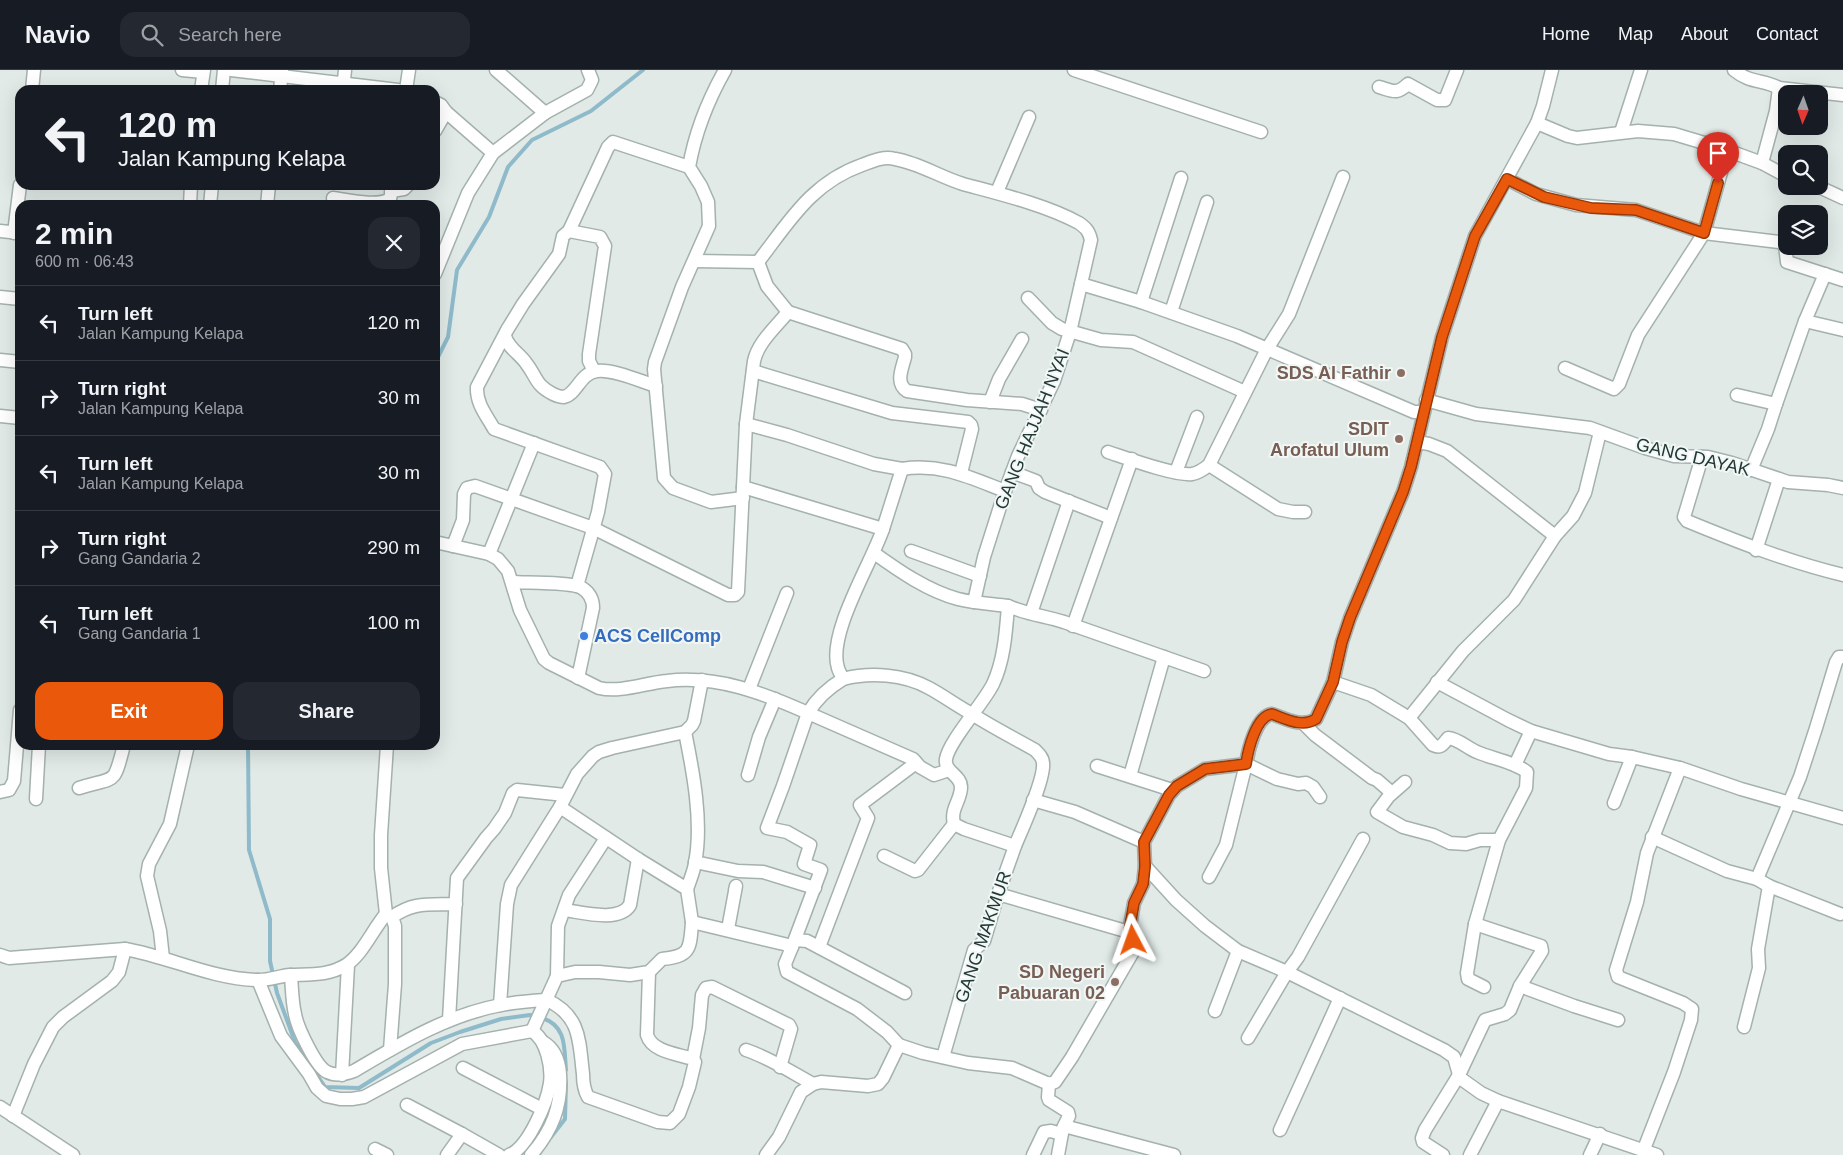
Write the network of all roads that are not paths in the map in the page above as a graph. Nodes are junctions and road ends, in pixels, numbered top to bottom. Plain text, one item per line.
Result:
1 (34, 70) edge
2 (182, 70) edge
3 (224, 70) edge
4 (231, 70) edge
5 (346, 70) edge
6 (409, 70) edge
7 (496, 70) edge
8 (588, 70) edge
9 (725, 70) edge
10 (1074, 70) edge
11 (1457, 70) edge
12 (1552, 70) edge
13 (1641, 70) edge
14 (203, 71) edge
15 (1089, 72) edge
16 (1739, 72) edge
17 (282, 73) edge
18 (32, 85) edge
19 (202, 85) edge
20 (222, 85) edge
21 (334, 85) edge
22 (343, 85) edge
23 (407, 85) edge
24 (1379, 87) dead end
25 (1778, 88) edge
26 (1828, 93) edge
27 (1843, 95) edge
28 (1778, 96) edge
29 (440, 104) edge
30 (446, 112) junction
31 (545, 113) junction
32 (1029, 117) dead end
33 (440, 122) edge
34 (1537, 123) junction
35 (1261, 132) dead end
36 (1621, 132) junction
37 (1727, 151) junction
38 (493, 153) junction
39 (1762, 163) junction
40 (689, 167) junction
41 (1778, 172) edge
42 (1343, 177) dead end
43 (1181, 178) dead end
44 (1507, 179) junction
45 (1828, 191) edge
46 (997, 192) junction
47 (333, 196) edge
48 (1843, 198) edge
49 (359, 200) edge
50 (1207, 202) dead end
51 (0, 231) edge
52 (570, 231) junction
53 (15, 233) edge
54 (1704, 233) junction
55 (695, 261) junction
56 (440, 262) edge
57 (758, 262) junction
58 (1825, 274) junction
59 (1843, 280) edge
60 (1081, 284) junction
61 (0, 297) edge
62 (15, 298) edge
63 (1028, 298) dead end
64 (1141, 302) junction
65 (788, 312) junction
66 (1172, 312) junction
67 (1805, 321) junction
68 (1843, 330) edge
69 (1070, 332) junction
70 (505, 336) junction
71 (1022, 339) dead end
72 (1267, 349) junction
73 (0, 360) edge
74 (15, 362) edge
75 (1565, 368) dead end
76 (594, 371) junction
77 (753, 371) junction
78 (656, 386) junction
79 (1245, 392) junction
80 (1736, 395) dead end
81 (990, 402) junction
82 (1776, 404) junction
83 (1425, 406) junction
84 (1040, 410) junction
85 (0, 416) edge
86 (1197, 417) dead end
87 (15, 418) edge
88 (746, 424) junction
89 (1600, 432) junction
90 (534, 442) junction
91 (1417, 442) junction
92 (1108, 452) dead end
93 (1702, 457) junction
94 (1132, 460) junction
95 (1209, 465) junction
96 (902, 469) junction
97 (1751, 470) junction
98 (1012, 472) junction
99 (1176, 472) junction
100 (961, 473) junction
101 (1779, 479) junction
102 (1843, 488) edge
103 (1005, 491) junction
104 (743, 492) junction
105 (510, 498) junction
106 (1069, 501) junction
107 (1305, 512) dead end
108 (1112, 518) junction
109 (593, 528) junction
110 (883, 529) junction
111 (1555, 536) junction
112 (440, 543) edge
113 (453, 546) junction
114 (1756, 550) junction
115 (911, 551) dead end
116 (874, 553) junction
117 (489, 554) junction
118 (1843, 575) edge
119 (980, 576) junction
120 (512, 582) junction
121 (577, 586) junction
122 (787, 593) dead end
123 (974, 602) junction
124 (1008, 606) junction
125 (1031, 613) junction
126 (1073, 626) junction
127 (1164, 657) junction
128 (1843, 657) edge
129 (1204, 671) dead end
130 (578, 678) junction
131 (843, 679) junction
132 (702, 680) junction
133 (1333, 682) junction
134 (1437, 682) junction
135 (749, 689) junction
136 (775, 699) junction
137 (808, 713) junction
138 (973, 715) junction
139 (1409, 718) junction
140 (1304, 724) junction
141 (1532, 731) junction
142 (685, 732) junction
143 (17, 750) edge
144 (39, 750) edge
145 (122, 750) edge
146 (187, 750) edge
147 (387, 750) edge
148 (1632, 757) junction
149 (916, 762) junction
150 (1246, 764) junction
151 (1515, 765) junction
152 (1097, 766) dead end
153 (1680, 768) junction
154 (949, 770) junction
155 (748, 775) dead end
156 (1130, 776) junction
157 (1406, 782) dead end
158 (79, 788) dead end
159 (1172, 790) junction
160 (0, 792) edge
161 (1392, 793) junction
162 (566, 795) junction
163 (1320, 797) dead end
164 (36, 799) dead end
165 (1033, 800) junction
166 (1614, 803) dead end
167 (1790, 803) junction
168 (560, 807) junction
169 (1843, 818) edge
170 (954, 824) junction
171 (1652, 837) junction
172 (606, 838) junction
173 (1363, 839) dead end
174 (1499, 840) junction
175 (1144, 842) junction
176 (1015, 846) junction
177 (884, 856) dead end
178 (638, 859) junction
179 (696, 862) junction
180 (1145, 866) junction
181 (1209, 877) dead end
182 (1757, 879) junction
183 (1769, 886) junction
184 (815, 888) junction
185 (688, 889) junction
186 (735, 890) dead end
187 (998, 894) junction
188 (456, 904) junction
189 (564, 910) junction
190 (1840, 914) dead end
191 (389, 915) junction
192 (692, 922) junction
193 (1475, 924) junction
194 (728, 929) junction
195 (1129, 932) junction
196 (793, 944) junction
197 (819, 947) junction
198 (125, 949) junction
199 (1238, 952) junction
200 (4, 956) edge
201 (163, 958) junction
202 (348, 964) junction
203 (649, 972) junction
204 (1287, 972) junction
205 (286, 976) junction
206 (557, 976) junction
207 (261, 980) junction
208 (1484, 986) dead end
209 (1520, 986) junction
210 (905, 993) dead end
211 (1340, 998) junction
212 (546, 1002) junction
213 (500, 1005) junction
214 (1215, 1010) dead end
215 (449, 1020) junction
216 (1618, 1020) dead end
217 (1744, 1027) dead end
218 (537, 1031) junction
219 (1248, 1038) dead end
220 (899, 1045) junction
221 (390, 1050) junction
222 (746, 1050) dead end
223 (943, 1057) junction
224 (693, 1059) junction
225 (780, 1067) junction
226 (463, 1068) dead end
227 (342, 1075) junction
228 (1459, 1075) junction
229 (813, 1084) junction
230 (1049, 1084) junction
231 (1498, 1101) junction
232 (407, 1105) dead end
233 (0, 1107) edge
234 (542, 1109) junction
235 (13, 1116) junction
236 (1062, 1130) junction
237 (1280, 1130) dead end
238 (462, 1134) junction
239 (1600, 1134) junction
240 (1634, 1150) edge
241 (73, 1155) edge
242 (447, 1155) edge
243 (499, 1155) edge
244 (509, 1155) edge
245 (531, 1155) edge
246 (766, 1155) edge
247 (1032, 1155) edge
248 (1058, 1155) edge
249 (1174, 1155) edge
250 (1443, 1155) edge
251 (1470, 1155) edge
252 (1590, 1155) edge
253 (1657, 1155) edge

1 - 18 street
2 - 14 street
3 - 20 street
4 - 17 street
5 - 22 street
6 - 23 street
7 - 31 street
8 - 31 street
9 - 40 street
10 - 15 street
11 - 24 street
12 - 34 street
13 - 36 street
14 - 19 street
15 - 35 street
16 - 25 street
17 - 21 street
26 - 27 street
28 - 39 street
29 - 30 street
30 - 33 street
30 - 38 street
31 - 38 street
32 - 46 street
34 - 36 street
34 - 44 street
36 - 37 street
37 - 39 street
37 - 54 street
38 - 56 street
39 - 41 street
40 - 52 street
40 - 55 street
42 - 72 street
43 - 64 street
44 - 54 street
44 - 83 street
45 - 48 street
46 - 57 street, GANG HAJJAH NYAI
46 - 60 street, GANG HAJJAH NYAI
47 - 49 street
50 - 66 street
51 - 53 street
52 - 70 street
52 - 76 street
54 - 58 street
54 - 75 street
55 - 57 street
55 - 78 street
57 - 65 street
58 - 59 street
58 - 67 street
60 - 64 street, GANG DAYAK
60 - 69 street, GANG HAJJAH NYAI
61 - 62 street
63 - 69 street
64 - 66 street, GANG DAYAK
65 - 77 street
65 - 81 street
66 - 72 street, GANG DAYAK
67 - 68 street
67 - 82 street
69 - 79 street
69 - 84 street, GANG HAJJAH NYAI
70 - 76 street
70 - 90 street
71 - 81 street
72 - 79 street
72 - 83 street, GANG DAYAK
73 - 74 street
76 - 78 street
77 - 88 street
77 - 100 street
78 - 104 street
79 - 95 street
80 - 82 street
81 - 84 street
82 - 97 street
83 - 89 street, GANG DAYAK
83 - 91 street
84 - 98 street, GANG HAJJAH NYAI
85 - 87 street
86 - 99 street
88 - 96 street
88 - 104 street
89 - 93 street, GANG DAYAK
89 - 111 street
90 - 105 street
90 - 109 street
91 - 111 street
91 - 133 street
92 - 94 street
93 - 97 street, GANG DAYAK
93 - 114 street
94 - 99 street
94 - 108 street
95 - 99 street
95 - 107 street
96 - 100 street
96 - 110 street
97 - 101 street, GANG DAYAK
98 - 103 street, GANG HAJJAH NYAI
98 - 106 street
100 - 103 street
101 - 102 street, GANG DAYAK
101 - 114 street
103 - 119 street, GANG HAJJAH NYAI
104 - 109 street
104 - 110 street
105 - 109 street
105 - 113 street
105 - 117 street
106 - 108 street
106 - 125 street
108 - 126 street
109 - 121 street
110 - 116 street
111 - 134 street
112 - 113 street
113 - 117 street
114 - 118 street
115 - 119 street
116 - 123 street
116 - 131 street
117 - 120 street
119 - 123 street, GANG HAJJAH NYAI
120 - 121 street
120 - 130 street
121 - 130 street
122 - 135 street
123 - 124 street
124 - 125 street
124 - 138 street
125 - 126 street
126 - 127 street
127 - 129 street
127 - 156 street
128 - 167 street
130 - 132 street
131 - 137 street
131 - 138 street
132 - 135 street
132 - 142 street
133 - 139 street
133 - 140 street
134 - 139 street
134 - 141 street
135 - 136 street
136 - 137 street
136 - 155 street
137 - 149 street
137 - 184 street
138 - 154 street
138 - 165 street, GANG MAKMUR
139 - 151 street
140 - 150 street
140 - 161 street
141 - 148 street
141 - 151 street
142 - 162 street
142 - 179 street
143 - 160 street
144 - 164 street
145 - 158 street
146 - 201 street
147 - 191 street
148 - 153 street
148 - 166 street
149 - 154 street
149 - 197 street
150 - 159 street
150 - 163 street
150 - 181 street
151 - 174 street
152 - 156 street
153 - 167 street
153 - 171 street
154 - 170 street
156 - 159 street
157 - 161 street
159 - 175 street
161 - 174 street
162 - 168 street
162 - 188 street
165 - 175 street
165 - 176 street, GANG MAKMUR
167 - 169 street
167 - 182 street
168 - 172 street
168 - 213 street
170 - 176 street
170 - 177 street
171 - 182 street
171 - 240 street
172 - 178 street
172 - 189 street
173 - 204 street
174 - 193 street
175 - 180 street
176 - 187 street, GANG MAKMUR
178 - 185 street
178 - 189 street
179 - 184 street
179 - 185 street
180 - 195 street
180 - 199 street
182 - 183 street
183 - 190 street
183 - 217 street
184 - 196 street
185 - 192 street
186 - 194 street
187 - 195 street
187 - 223 street, GANG MAKMUR
188 - 191 street
188 - 215 street
189 - 206 street
191 - 202 street
191 - 221 street
192 - 194 street
192 - 203 street
193 - 208 street
193 - 209 street
194 - 196 street
195 - 230 street
196 - 197 street
196 - 220 street
197 - 210 street
198 - 200 street
198 - 201 street
198 - 235 street
199 - 204 street
199 - 214 street
201 - 207 street
202 - 205 street
202 - 227 street
203 - 206 street
203 - 224 street
204 - 211 street
204 - 219 street
205 - 207 street
205 - 227 street
206 - 212 street
207 - 218 street
209 - 216 street
209 - 228 street
211 - 228 street
211 - 237 street
212 - 213 street
212 - 218 street
212 - 224 street
213 - 215 street
215 - 221 street
218 - 234 street
218 - 245 street
220 - 223 street
220 - 229 street
221 - 227 street
222 - 225 street
223 - 230 street
224 - 225 street
225 - 229 street
226 - 234 street
228 - 231 street
228 - 250 street
229 - 246 street
230 - 236 street
231 - 239 street
231 - 251 street
232 - 238 street
233 - 235 street
234 - 244 street
235 - 241 street
236 - 247 street
236 - 248 street
236 - 249 street
238 - 242 street
238 - 243 street
239 - 240 street
239 - 252 street
240 - 253 street

